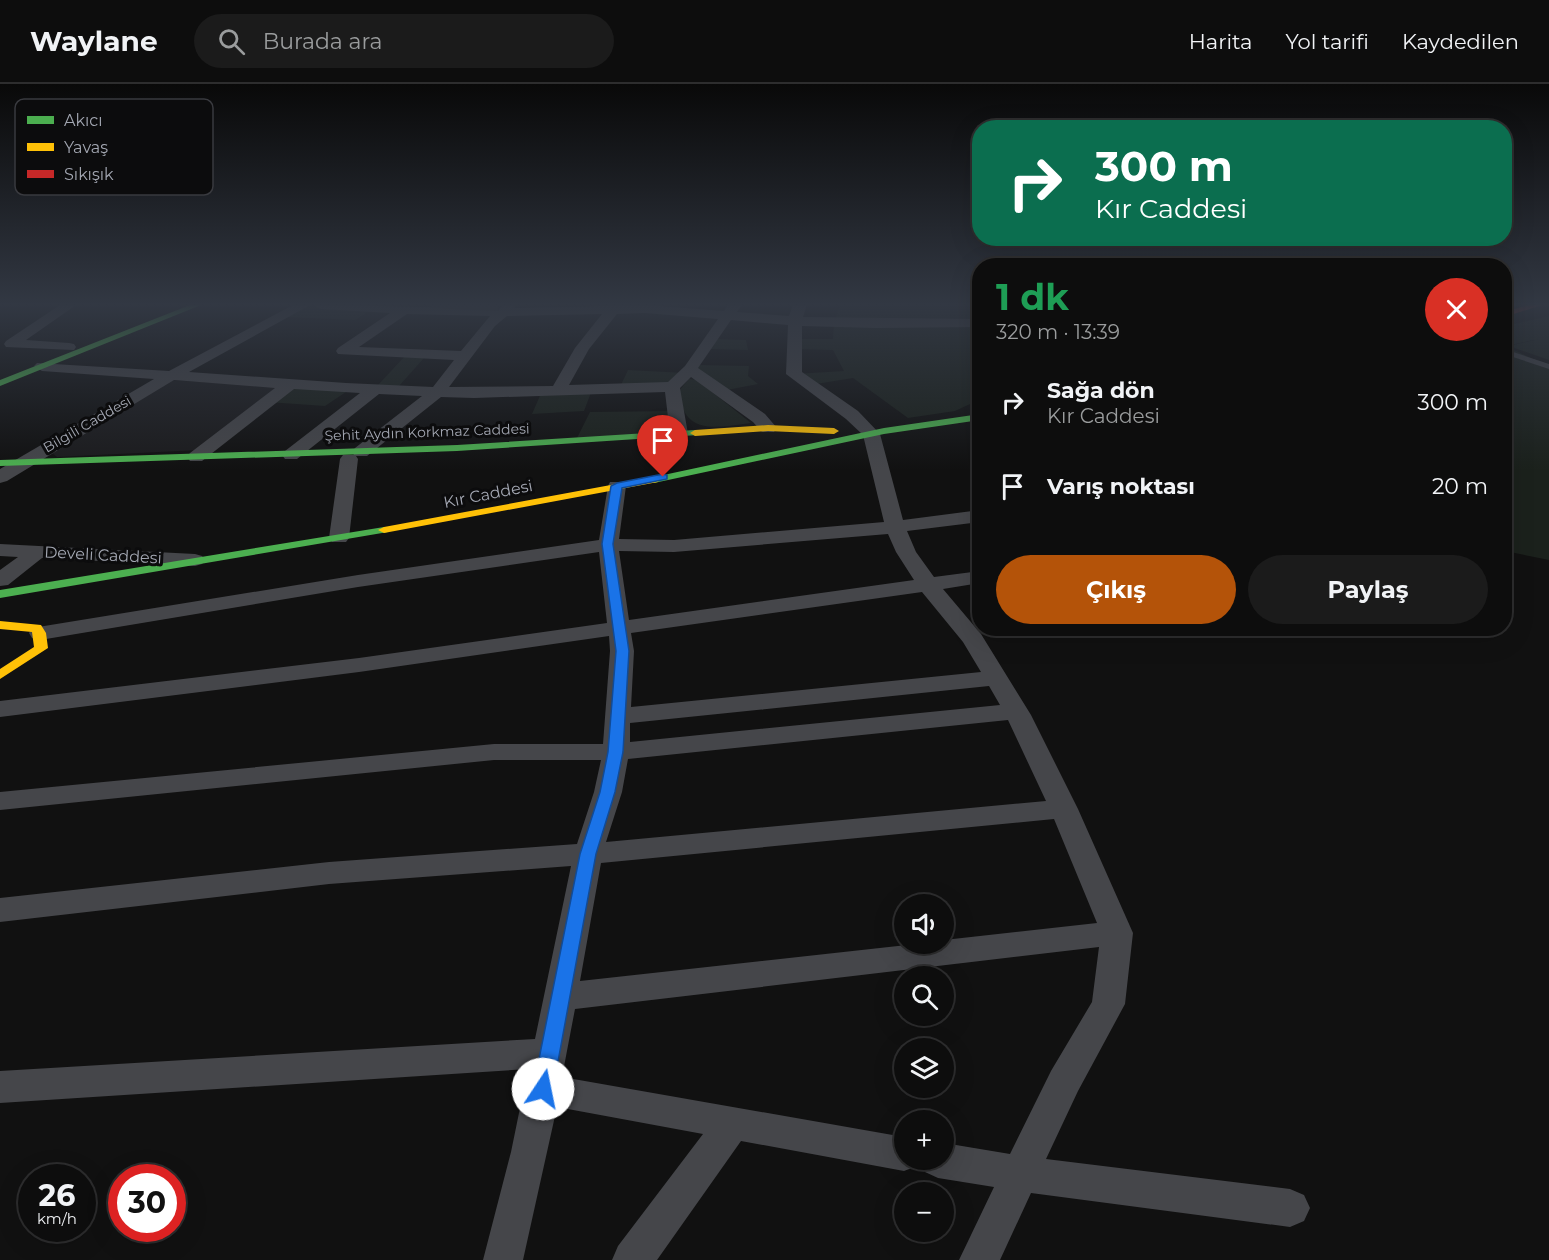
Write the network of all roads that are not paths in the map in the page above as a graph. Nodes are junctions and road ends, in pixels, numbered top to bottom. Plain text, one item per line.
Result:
1 (36, 360) edge
2 (58, 360) edge
3 (200, 360) edge
4 (462, 360) edge
5 (575, 360) edge
6 (696, 360) edge
7 (794, 360) edge
8 (1529, 360) edge
9 (42, 366) junction
10 (1549, 367) edge
11 (690, 369) junction
12 (0, 374) edge
13 (170, 376) junction
14 (0, 382) edge
15 (290, 384) junction
16 (672, 387) junction
17 (376, 389) junction
18 (558, 391) junction
19 (437, 392) junction
20 (972, 418) edge
21 (768, 428) junction
22 (679, 434) junction
23 (863, 434) junction
24 (291, 454) junction
25 (355, 456) junction
26 (196, 457) junction
27 (7, 469) edge
28 (617, 486) junction
29 (972, 517) edge
30 (895, 527) junction
31 (339, 538) junction
32 (608, 544) junction
33 (0, 550) edge
34 (39, 551) junction
35 (206, 561) junction
36 (972, 578) edge
37 (0, 580) edge
38 (929, 586) junction
39 (0, 594) edge
40 (0, 626) edge
41 (619, 629) junction
42 (40, 633) junction
43 (0, 675) edge
44 (996, 678) junction
45 (0, 709) edge
46 (1015, 711) junction
47 (618, 716) junction
48 (616, 752) junction
49 (0, 801) edge
50 (1064, 809) junction
51 (588, 854) junction
52 (0, 910) edge
53 (1117, 933) junction
54 (560, 997) junction
55 (550, 1053) junction
56 (0, 1087) edge
57 (543, 1089) junction
58 (733, 1123) junction
59 (894, 1152) edge
60 (954, 1163) edge
61 (1020, 1174) junction
62 (1290, 1208) dead end
63 (503, 1260) edge
64 (632, 1260) edge
65 (979, 1260) edge

1 - 12 main road
2 - 9 main road
3 - 13 street, Bilgili Caddesi
4 - 19 street
5 - 18 street
6 - 11 street
7 - 23 street
8 - 10 lane
9 - 13 street
9 - 14 main road
11 - 16 street
11 - 21 street
13 - 15 street
13 - 27 street, Bilgili Caddesi
15 - 17 street
15 - 26 street
16 - 18 street
16 - 22 street
17 - 19 street
17 - 24 street
18 - 19 street
19 - 25 street
20 - 23 main road, Kır Caddesi
21 - 22 main road, Şehit Aydın Korkmaz Caddesi
21 - 23 main road, Şehit Aydın Korkmaz Caddesi
22 - 25 main road, Şehit Aydın Korkmaz Caddesi
23 - 25 main road, Şehit Aydın Korkmaz Caddesi
23 - 28 main road, Kır Caddesi
23 - 30 street
24 - 25 main road, Şehit Aydın Korkmaz Caddesi
24 - 26 main road, Şehit Aydın Korkmaz Caddesi
25 - 27 main road, Şehit Aydın Korkmaz Caddesi
25 - 31 street
26 - 27 main road, Şehit Aydın Korkmaz Caddesi
28 - 31 main road, Kır Caddesi
28 - 32 street
29 - 30 street
30 - 32 street
30 - 38 street
31 - 35 main road, Kır Caddesi
32 - 41 street
32 - 42 street
33 - 34 street, Develi Caddesi
34 - 35 street, Develi Caddesi
34 - 37 street
35 - 39 main road, Kır Caddesi
36 - 38 street
38 - 41 street
38 - 44 street
40 - 42 main road
41 - 45 street
41 - 47 street
42 - 43 main road
44 - 46 street
44 - 47 street
46 - 48 street
46 - 50 street
47 - 48 street
48 - 49 street
48 - 51 street
50 - 51 street
50 - 53 street
51 - 52 street
51 - 54 street
53 - 54 street
53 - 61 street
54 - 55 street
55 - 56 street
55 - 57 street
57 - 58 street
57 - 63 street
58 - 59 street
58 - 64 street
60 - 61 street
61 - 62 street
61 - 65 street

